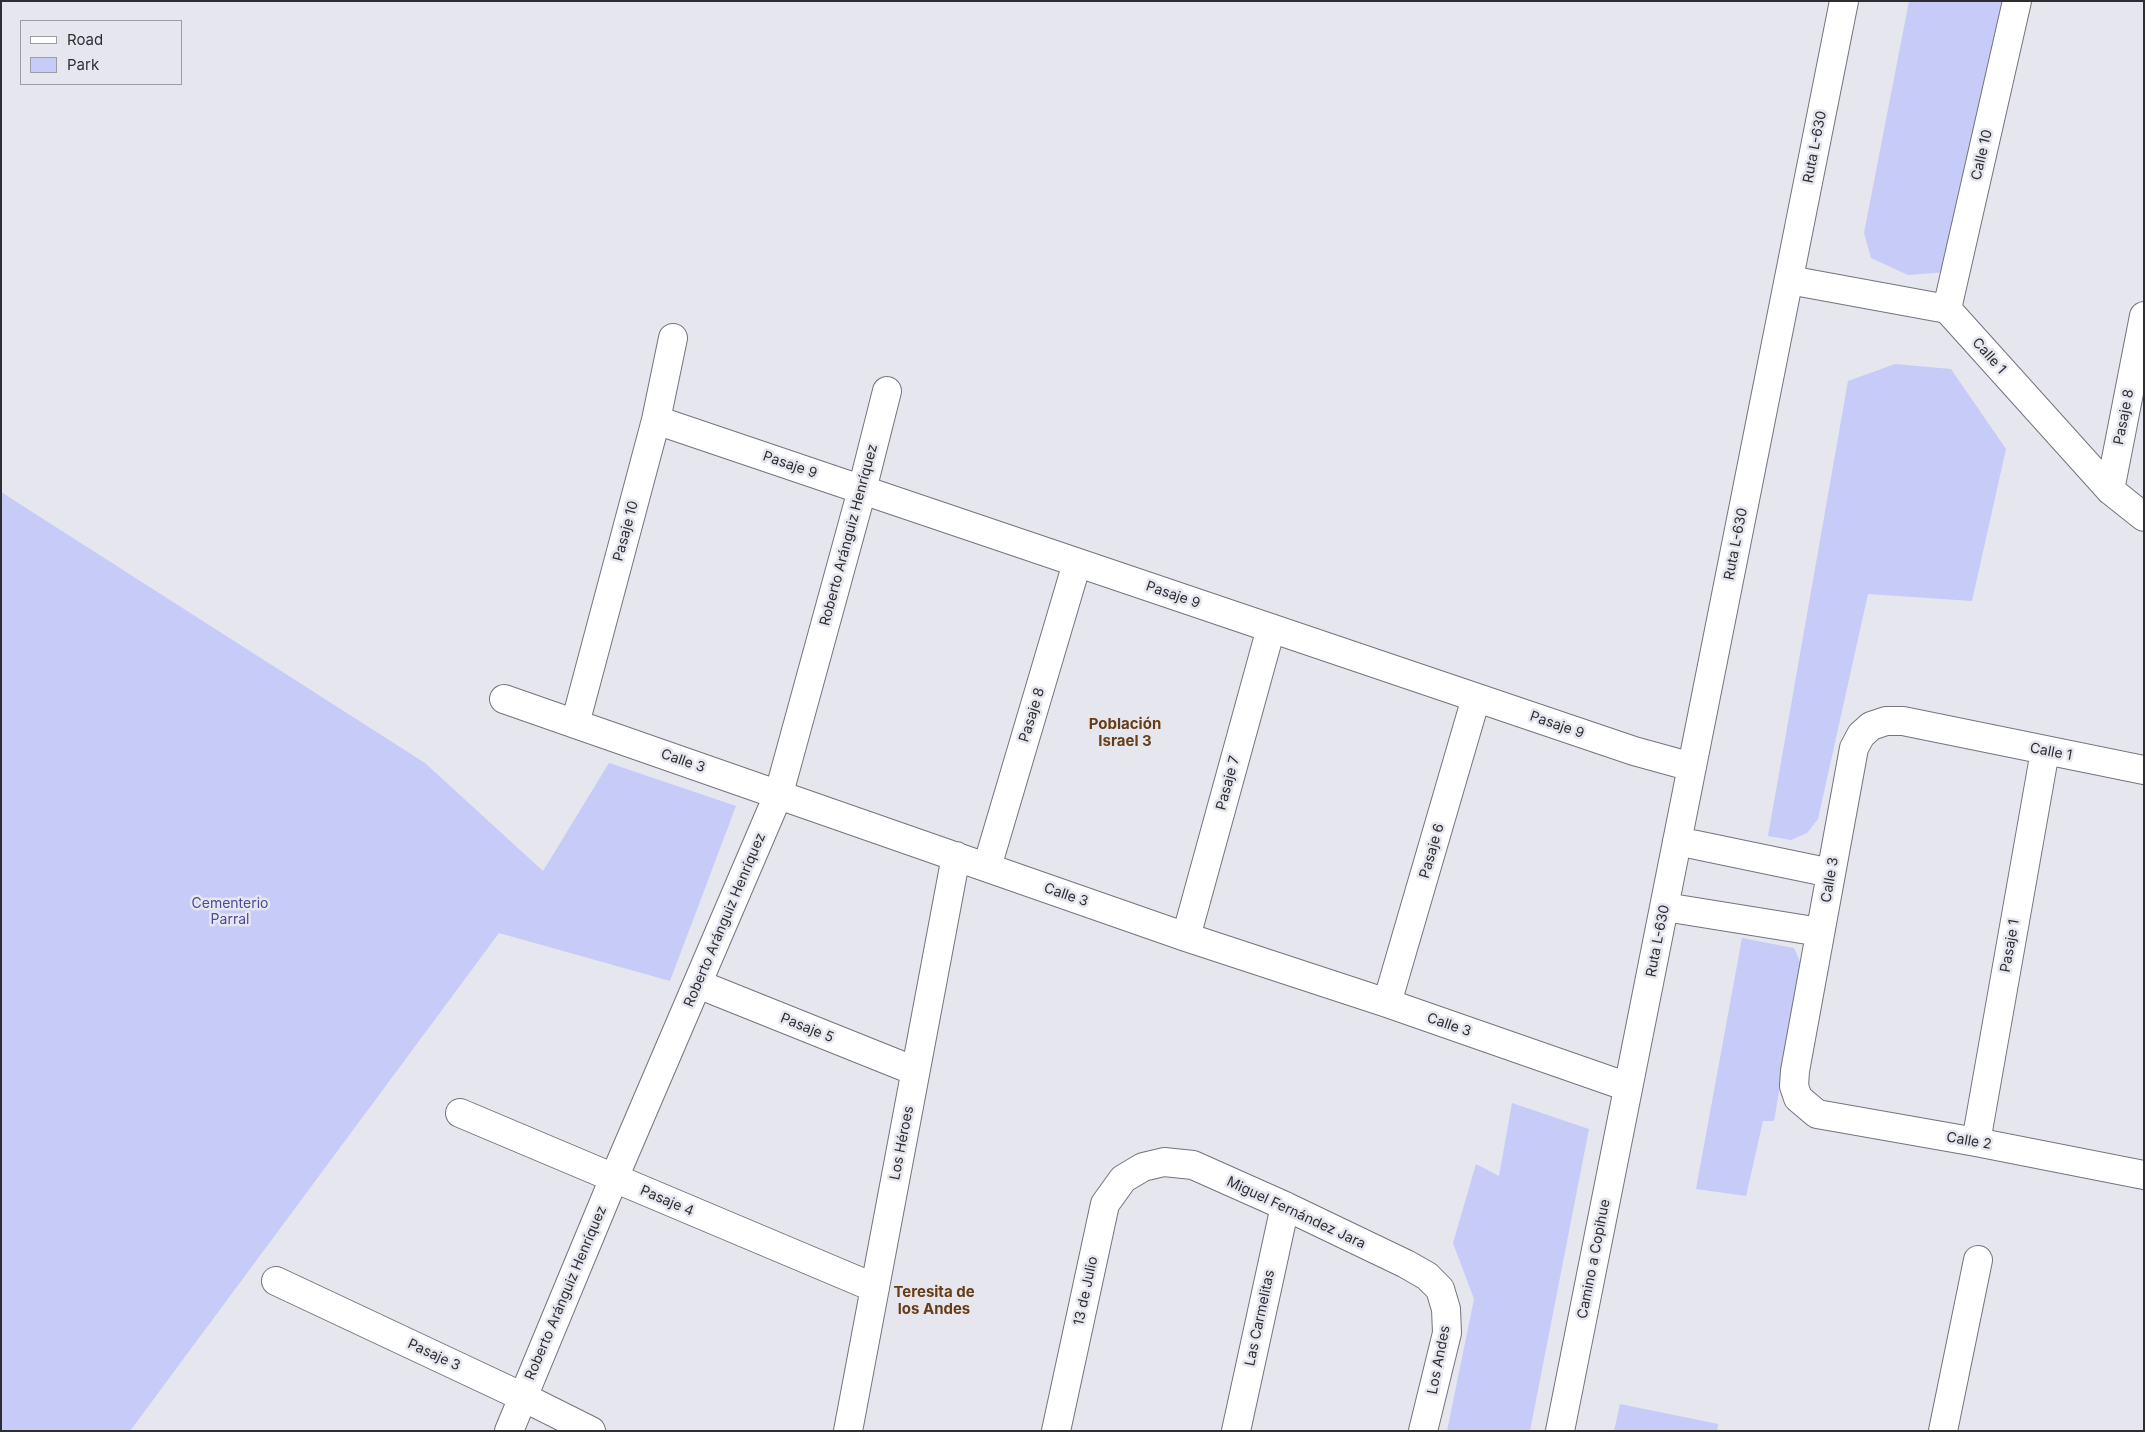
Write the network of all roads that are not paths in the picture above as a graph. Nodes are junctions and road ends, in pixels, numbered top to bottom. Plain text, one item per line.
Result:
1 (1844, 1) edge
2 (2017, 1) edge
3 (1789, 280) junction
4 (1947, 309) junction
5 (2144, 316) edge
6 (673, 338) dead end
7 (887, 391) dead end
8 (656, 420) junction
9 (862, 490) junction
10 (2110, 490) junction
11 (2144, 517) edge
12 (1077, 563) junction
13 (1271, 628) junction
14 (1476, 698) junction
15 (504, 699) dead end
16 (575, 724) junction
17 (1871, 726) joint
18 (2045, 751) junction
19 (1692, 767) junction
20 (2144, 770) edge
21 (779, 794) junction
22 (1677, 841) junction
23 (956, 856) junction
24 (987, 867) junction
25 (1831, 873) junction
26 (1665, 907) junction
27 (1820, 932) junction
28 (1186, 937) junction
29 (698, 984) junction
30 (1387, 1003) junction
31 (915, 1071) junction
32 (1628, 1087) junction
33 (1798, 1098) joint
34 (460, 1113) dead end
35 (1976, 1142) junction
36 (1143, 1167) joint
37 (2144, 1175) edge
38 (614, 1178) junction
39 (1285, 1206) junction
40 (1978, 1260) dead end
41 (276, 1280) dead end
42 (875, 1288) junction
43 (1440, 1289) joint
44 (523, 1397) junction
45 (509, 1431) edge
46 (590, 1431) edge
47 (848, 1431) edge
48 (1056, 1431) edge
49 (1236, 1431) edge
50 (1423, 1431) edge
51 (1560, 1431) edge
52 (1943, 1431) edge

1 - 3 street, Ruta L-630
2 - 4 street, Calle 10
3 - 4 street
3 - 19 street, Ruta L-630
4 - 10 street, Calle 1
5 - 10 street, Pasaje 8
6 - 8 street, Pasaje 10
7 - 9 street, Roberto Aránguiz Henríquez
8 - 9 street, Pasaje 9
8 - 16 street, Pasaje 10
9 - 12 street, Pasaje 9
9 - 21 street, Roberto Aránguiz Henríquez
10 - 11 street, Calle 1
12 - 13 street, Pasaje 9
12 - 24 street, Pasaje 8
13 - 14 street, Pasaje 9
13 - 28 street, Pasaje 7
14 - 19 street, Pasaje 9
14 - 30 street, Pasaje 6
15 - 16 street, Calle 3
16 - 21 street, Calle 3
17 - 18 street, Calle 1
17 - 25 street, Calle 3
18 - 20 street, Calle 1
18 - 35 street, Pasaje 1
19 - 22 street, Ruta L-630
21 - 23 street, Calle 3
21 - 29 street, Roberto Aránguiz Henríquez
22 - 25 street
22 - 26 street, Ruta L-630
23 - 24 street, Calle 3
23 - 31 street, Los Héroes
24 - 28 street, Calle 3
25 - 27 street, Calle 3
26 - 27 street
26 - 32 street, Ruta L-630
27 - 33 street, Calle 3
28 - 30 street, Calle 3
29 - 31 street, Pasaje 5
29 - 38 street, Roberto Aránguiz Henríquez
30 - 32 street, Calle 3
31 - 42 street, Los Héroes
32 - 51 street, Camino a Copihue
33 - 35 street, Calle 2
34 - 38 street, Pasaje 4
35 - 37 street, Calle 2
36 - 39 street, Miguel Fernández Jara
36 - 48 street, 13 de Julio
38 - 42 street, Pasaje 4
38 - 44 street, Roberto Aránguiz Henríquez
39 - 43 street, Miguel Fernández Jara
39 - 49 street, Las Carmelitas
40 - 52 street
41 - 44 street, Pasaje 3
42 - 47 street, Los Héroes
43 - 50 street, Los Andes
44 - 45 street, Roberto Aránguiz Henríquez
44 - 46 street, Pasaje 3

